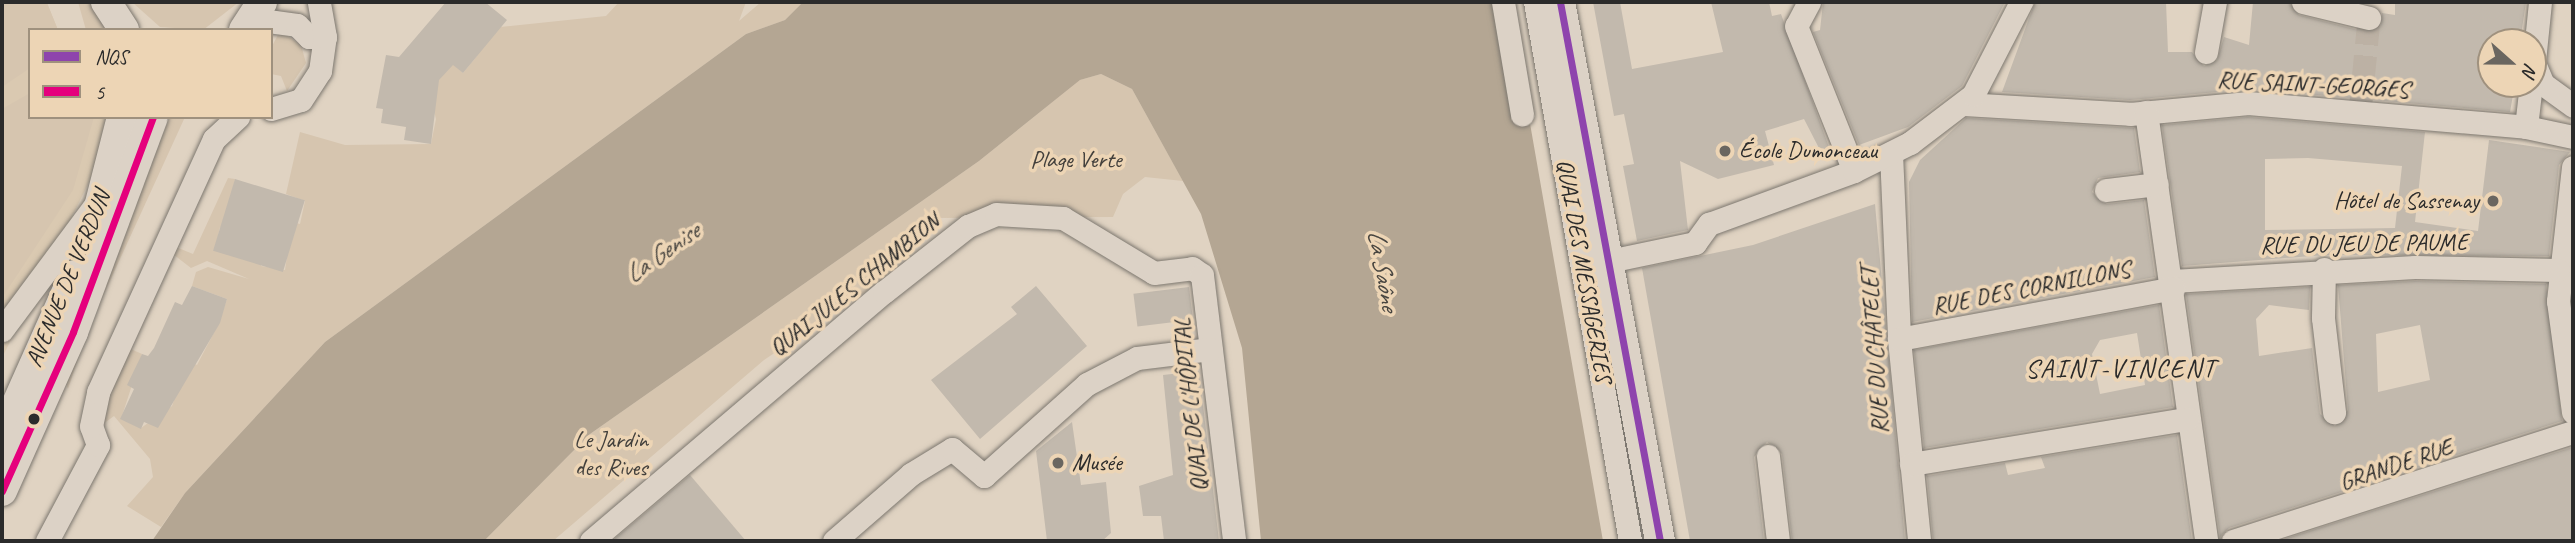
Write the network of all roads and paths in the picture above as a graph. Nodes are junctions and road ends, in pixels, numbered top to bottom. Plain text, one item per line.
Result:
1 (106, 2) edge
2 (1503, 2) edge
3 (1535, 2) edge
4 (1560, 2) edge
5 (1809, 2) edge
6 (2021, 2) edge
7 (2214, 2) edge
8 (2303, 2) edge
9 (2540, 2) edge
10 (316, 3) edge
11 (253, 17) edge
12 (2369, 19) dead end
13 (297, 25) junction
14 (123, 28) edge
15 (2537, 28) edge
16 (325, 37) junction
17 (2206, 52) dead end
18 (2547, 87) edge
19 (2530, 98) edge
20 (1964, 104) junction
21 (2573, 106) edge
22 (273, 108) edge
23 (2146, 112) junction
24 (1522, 114) dead end
25 (122, 119) edge
26 (152, 119) edge
27 (236, 119) edge
28 (2526, 127) junction
29 (2573, 137) edge
30 (1891, 153) junction
31 (2573, 167) edge
32 (1854, 171) junction
33 (2157, 184) junction
34 (2106, 190) dead end
35 (104, 195) junction
36 (1609, 261) junction
37 (1192, 268) joint
38 (2324, 270) junction
39 (2558, 270) junction
40 (2172, 285) junction
41 (2, 330) edge
42 (1908, 337) junction
43 (1210, 349) junction
44 (2334, 412) dead end
45 (2573, 412) edge
46 (2187, 419) junction
47 (2573, 432) edge
48 (2, 437) edge
49 (1768, 456) dead end
50 (1919, 463) junction
51 (2, 491) edge
52 (47, 541) edge
53 (591, 541) edge
54 (834, 541) edge
55 (1234, 541) edge
56 (1630, 541) edge
57 (1660, 541) edge
58 (1778, 541) edge
59 (1919, 541) edge
60 (2206, 541) edge
61 (2234, 541) edge

1 - 14 main road
2 - 24 street
3 - 56 street, QUAI DES MESSAGERIES
4 - 36 main road, QUAI DES MESSAGERIES
5 - 32 street
6 - 20 street
7 - 17 street
8 - 12 street
9 - 15 street
10 - 13 street
10 - 16 street
11 - 13 street
13 - 16 street
16 - 22 street
18 - 21 street
19 - 28 street
20 - 23 street, RUE SAINT-GEORGES
20 - 30 street
23 - 28 street, RUE SAINT-GEORGES
23 - 33 street
25 - 35 main road, AVENUE DE VERDUN
26 - 51 main road, AVENUE DE VERDUN
27 - 52 street
28 - 29 street, RUE SAINT-GEORGES
30 - 32 street
30 - 42 street, RUE DU CHÂTELET
31 - 39 street
32 - 36 street
33 - 34 street
33 - 40 street
35 - 41 street
35 - 48 main road, AVENUE DE VERDUN
36 - 57 main road, QUAI DES MESSAGERIES
37 - 43 street, QUAI DE L'HÔPITAL
37 - 53 street, QUAI JULES CHAMBION
38 - 39 street, RUE DU JEU DE PAUME
38 - 40 street, RUE DU JEU DE PAUME
38 - 44 street
39 - 45 street
40 - 42 street, RUE DES CORNILLONS
40 - 46 street
42 - 50 street, RUE DU CHÂTELET
43 - 54 street
43 - 55 street, QUAI DE L'HÔPITAL
46 - 50 street
46 - 60 street
47 - 61 street, GRANDE RUE
49 - 58 street
50 - 59 street, RUE DU CHÂTELET

